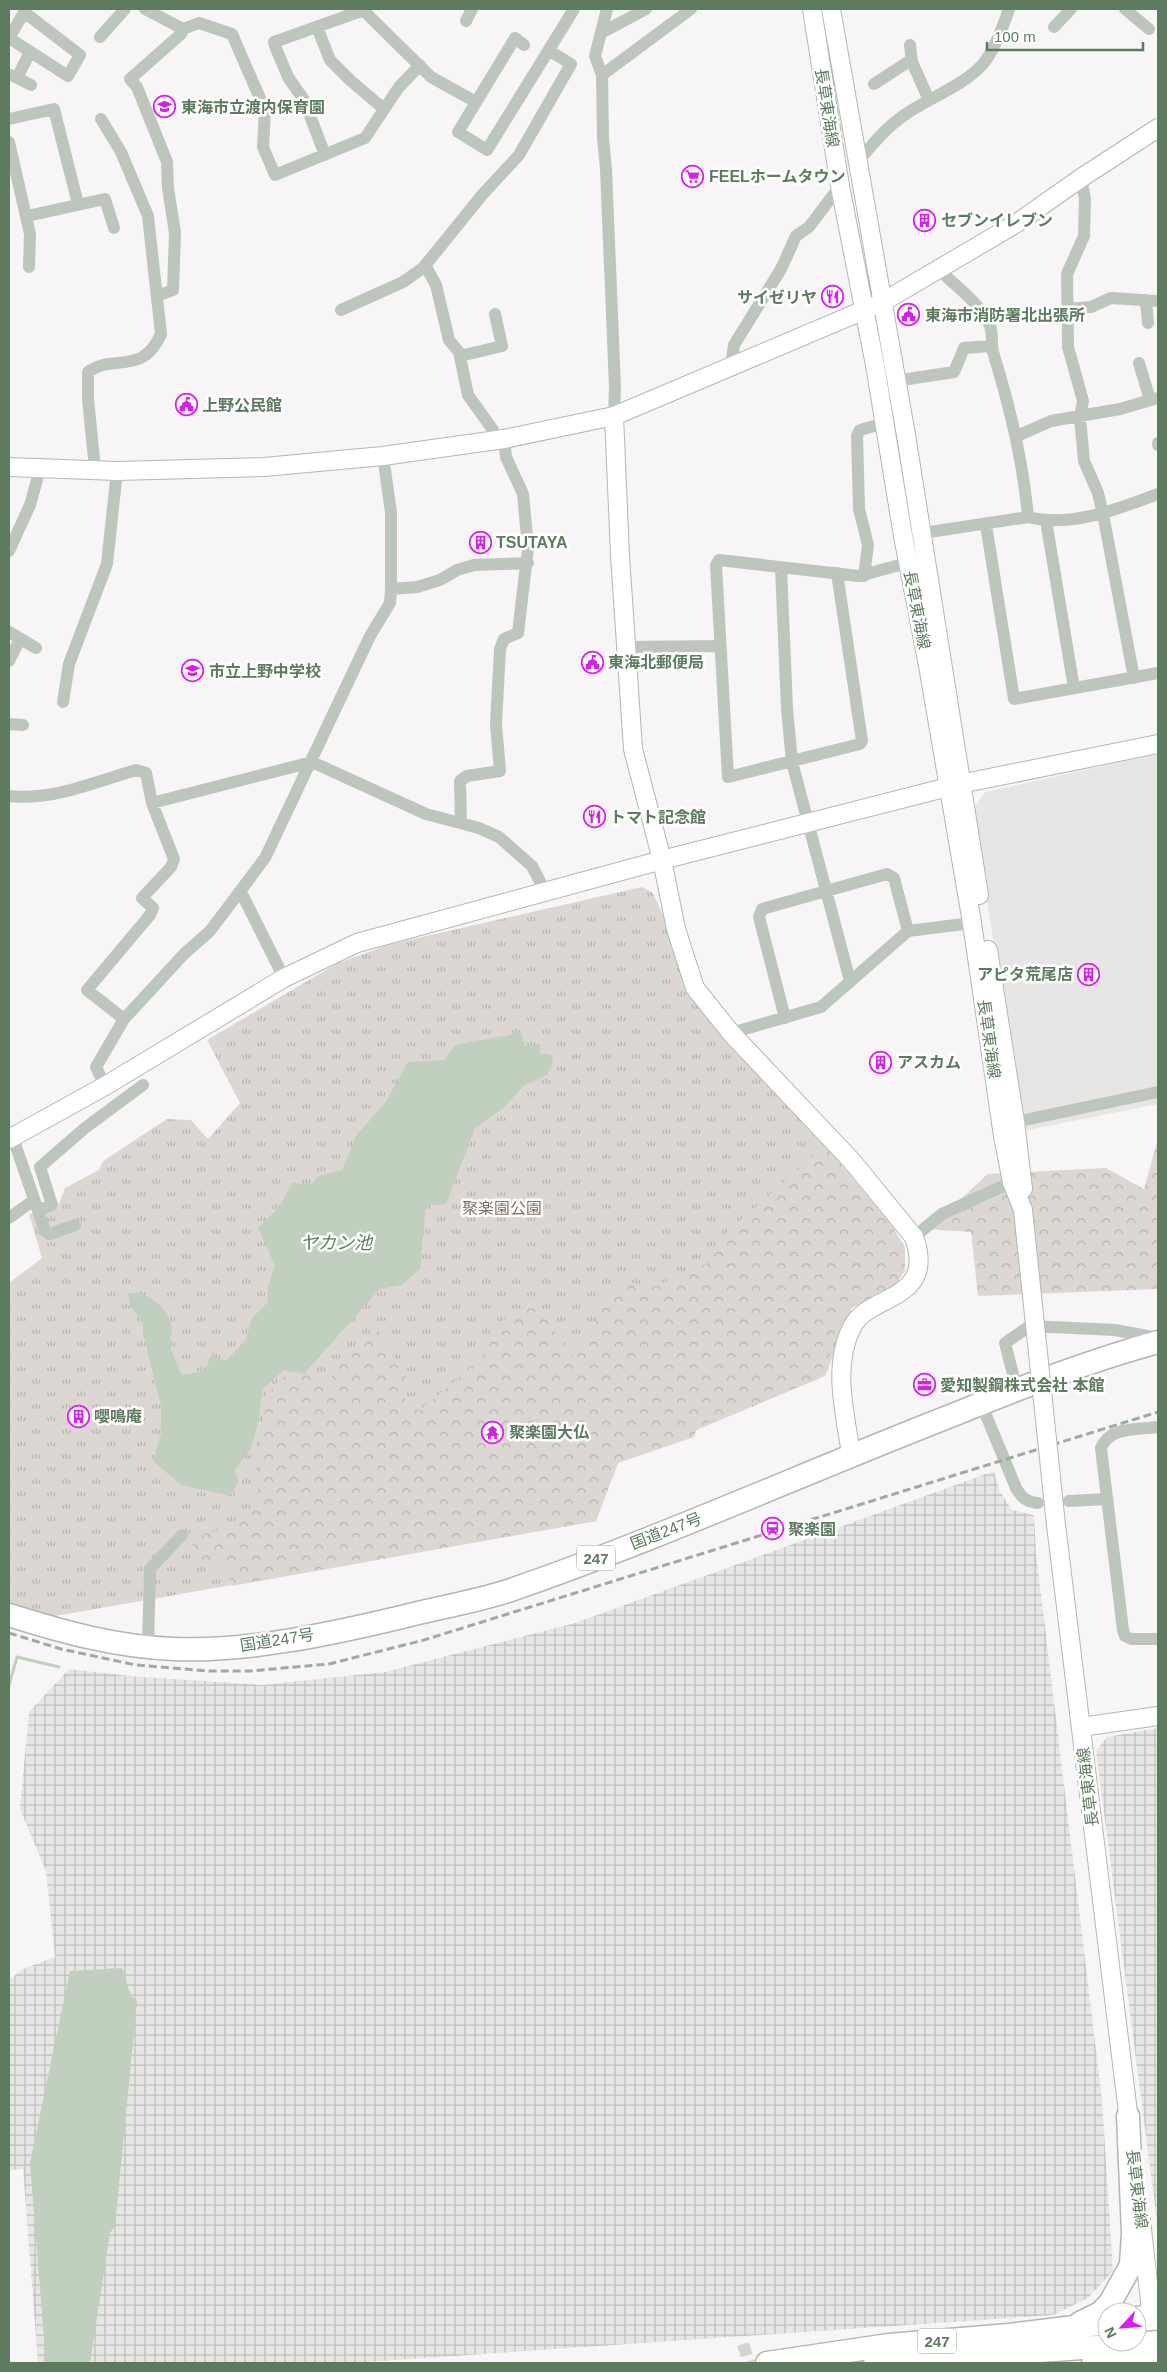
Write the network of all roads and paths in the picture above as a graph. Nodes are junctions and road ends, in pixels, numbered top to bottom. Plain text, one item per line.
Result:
1 (125, 9) edge
2 (145, 9) edge
3 (472, 9) edge
4 (574, 9) edge
5 (604, 9) edge
6 (646, 9) edge
7 (689, 9) edge
8 (812, 9) edge
9 (831, 9) edge
10 (1009, 9) edge
11 (1071, 9) edge
12 (1125, 9) edge
13 (25, 10) edge
14 (466, 21) dead end
15 (317, 27) junction
16 (1054, 27) dead end
17 (183, 30) junction
18 (1149, 30) dead end
19 (601, 33) junction
20 (100, 37) dead end
21 (524, 44) dead end
22 (910, 45) dead end
23 (550, 50) junction
24 (30, 52) junction
25 (912, 62) junction
26 (420, 66) junction
27 (602, 75) junction
28 (13, 77) edge
29 (874, 84) dead end
30 (30, 85) dead end
31 (929, 100) junction
32 (476, 102) junction
33 (384, 109) junction
34 (9, 119) edge
35 (101, 120) dead end
36 (1158, 128) edge
37 (9, 142) edge
38 (325, 155) junction
39 (857, 162) junction
40 (1081, 178) junction
41 (840, 186) junction
42 (78, 204) junction
43 (27, 216) junction
44 (114, 228) dead end
45 (425, 265) junction
46 (29, 267) dead end
47 (939, 270) junction
48 (157, 296) junction
49 (1152, 300) edge
50 (881, 303) junction
51 (1066, 309) junction
52 (340, 310) dead end
53 (865, 310) junction
54 (495, 314) dead end
55 (1148, 323) dead end
56 (991, 346) junction
57 (460, 356) junction
58 (1139, 363) dead end
59 (731, 368) junction
60 (895, 381) junction
61 (1154, 399) edge
62 (614, 416) junction
63 (1080, 417) junction
64 (885, 423) junction
65 (1017, 436) junction
66 (499, 439) junction
67 (382, 456) junction
68 (9, 467) edge
69 (40, 469) junction
70 (95, 470) junction
71 (117, 471) junction
72 (1158, 494) edge
73 (1103, 514) junction
74 (1028, 516) junction
75 (1046, 521) junction
76 (986, 524) junction
77 (911, 535) junction
78 (9, 551) edge
79 (528, 563) junction
80 (907, 563) junction
81 (781, 568) junction
82 (837, 573) junction
83 (864, 576) junction
84 (391, 589) junction
85 (9, 632) edge
86 (20, 639) junction
87 (719, 646) junction
88 (626, 647) junction
89 (36, 648) dead end
90 (9, 661) edge
91 (1158, 673) edge
92 (1134, 678) junction
93 (1074, 688) junction
94 (63, 702) dead end
95 (9, 724) edge
96 (23, 725) dead end
97 (1158, 744) edge
98 (312, 762) junction
99 (792, 762) junction
100 (954, 786) junction
101 (9, 796) edge
102 (152, 803) junction
103 (461, 823) junction
104 (810, 823) junction
105 (662, 860) junction
106 (827, 890) junction
107 (241, 892) junction
108 (546, 893) junction
109 (972, 923) junction
110 (908, 931) junction
111 (284, 978) junction
112 (850, 981) junction
113 (785, 1018) junction
114 (124, 1019) junction
115 (731, 1033) junction
116 (142, 1085) dead end
117 (105, 1086) junction
118 (1158, 1092) edge
119 (1015, 1122) junction
120 (11, 1138) edge
121 (1012, 1182) junction
122 (36, 1205) junction
123 (1023, 1210) junction
124 (9, 1218) edge
125 (75, 1225) dead end
126 (914, 1237) junction
127 (1158, 1338) edge
128 (1158, 1342) edge
129 (1017, 1390) junction
130 (981, 1404) junction
131 (1158, 1427) edge
132 (851, 1454) junction
133 (1107, 1499) junction
134 (1070, 1501) dead end
135 (1038, 1503) dead end
136 (182, 1535) dead end
137 (9, 1615) edge
138 (1158, 1639) edge
139 (148, 1647) junction
140 (1158, 1716) edge
141 (1081, 1727) junction
142 (1128, 2116) junction
143 (1149, 2316) edge
144 (1097, 2324) edge
145 (1056, 2330) junction
146 (1150, 2353) edge
147 (767, 2363) edge
148 (875, 2363) edge
149 (1093, 2363) edge

1 - 20 street
2 - 17 street
3 - 14 street
4 - 23 street
5 - 19 street
6 - 19 street
7 - 27 street
8 - 41 street, 長草東海線
9 - 39 street, 長草東海線
10 - 31 street
11 - 16 street
12 - 18 street
13 - 24 street
13 - 24 street
15 - 26 street
15 - 33 street
15 - 38 street
17 - 38 street
17 - 48 street
19 - 27 street
21 - 32 street
22 - 25 street
23 - 32 street
23 - 45 street
24 - 28 street
25 - 29 street
25 - 31 street
26 - 32 street
26 - 33 street
27 - 62 street
28 - 30 street
31 - 39 street
33 - 38 street
34 - 42 street
35 - 48 street
36 - 40 street
37 - 43 street
39 - 50 street, 長草東海線
40 - 47 street
40 - 51 street
41 - 53 street, 長草東海線
41 - 59 street
42 - 43 street
42 - 44 street
43 - 46 street
45 - 52 street
45 - 57 street
47 - 50 street
47 - 56 street
48 - 70 street
49 - 51 street
49 - 55 street
50 - 53 street
50 - 60 street, 長草東海線
51 - 63 street
53 - 59 street
53 - 64 street, 長草東海線
54 - 57 street
56 - 60 street
56 - 65 street
57 - 66 street
58 - 61 street
59 - 62 street
60 - 77 street, 長草東海線
61 - 63 street
62 - 66 street
62 - 88 street
63 - 65 street
63 - 73 street
64 - 77 street, 長草東海線
64 - 83 street
65 - 74 street
66 - 67 street
66 - 79 street
67 - 71 street
67 - 84 street
68 - 69 street
69 - 70 street
69 - 78 street
70 - 71 street
71 - 94 street
72 - 73 street
73 - 75 street
73 - 92 street
74 - 75 street
74 - 76 street
75 - 93 street
76 - 77 street
76 - 93 street
77 - 80 street, 長草東海線
77 - 100 street, 長草東海線
79 - 84 street
79 - 103 street
80 - 83 street
80 - 100 street, 長草東海線
81 - 82 street
81 - 87 street
81 - 99 street
82 - 83 street
82 - 99 street
84 - 98 street
85 - 86 street
86 - 89 street
86 - 90 street
87 - 88 street
87 - 99 street
88 - 105 street
91 - 92 street
92 - 93 street
95 - 96 street
97 - 100 street
98 - 102 street
98 - 103 street
98 - 107 street
99 - 104 street
100 - 104 street
100 - 109 street, 長草東海線
100 - 119 street, 長草東海線
101 - 102 street
102 - 114 street
103 - 108 street
104 - 105 street
104 - 106 street
105 - 108 street
105 - 115 street
106 - 110 street
106 - 112 street
106 - 113 street
107 - 111 street
107 - 114 street
108 - 111 street
109 - 110 street
109 - 121 street, 長草東海線
110 - 112 street
111 - 117 street
112 - 113 street
113 - 115 street
114 - 117 street
115 - 126 street
116 - 122 street
117 - 120 street
118 - 119 street
119 - 123 street, 長草東海線
120 - 122 street
121 - 123 street, 長草東海線
121 - 126 street
122 - 124 street
122 - 125 street
123 - 141 street, 長草東海線, bridge
126 - 132 street
127 - 129 street
128 - 129 highway, 国道247号 / 247
129 - 130 highway, 国道247号 / 247
130 - 132 highway, 国道247号 / 247
130 - 135 street
131 - 133 street
132 - 139 highway, 国道247号 / 247
133 - 134 street
133 - 138 street
136 - 139 street
137 - 139 highway, 国道247号 / 247
140 - 141 street
141 - 142 street, 長草東海線
142 - 143 street, 長草東海線
142 - 145 highway
143 - 146 street, 長草東海線
144 - 145 highway, 247
145 - 147 highway, 247
146 - 148 highway, 247
146 - 149 highway

